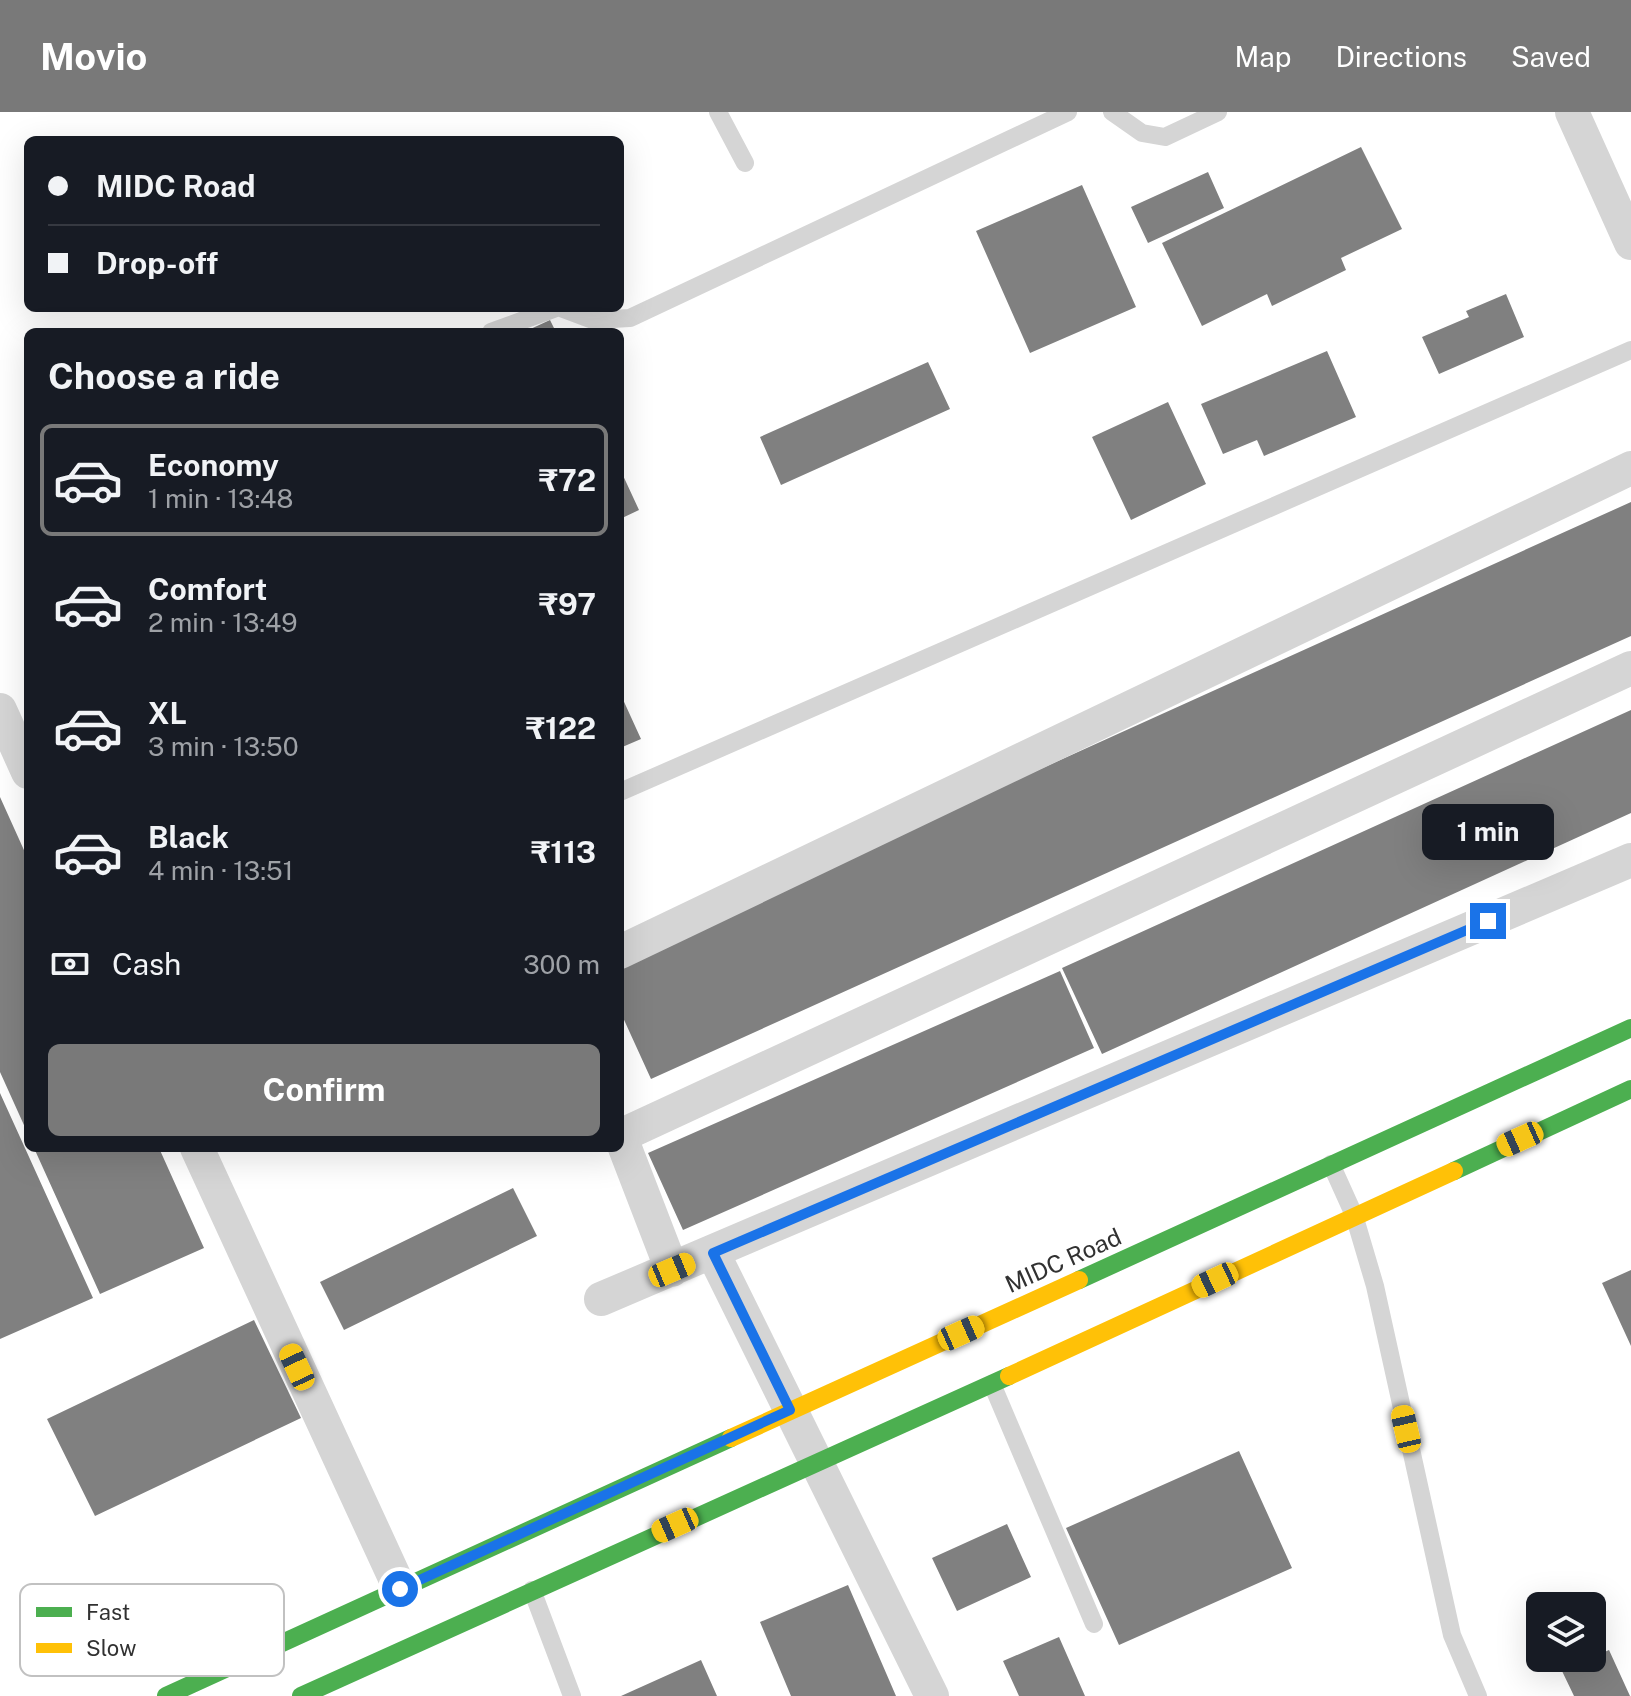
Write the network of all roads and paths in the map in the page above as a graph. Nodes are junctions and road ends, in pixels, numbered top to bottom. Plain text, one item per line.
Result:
1 (718, 112) edge
2 (1068, 112) edge
3 (1112, 112) edge
4 (1218, 112) edge
5 (1572, 112) edge
6 (745, 163) dead end
7 (1631, 243) edge
8 (547, 312) edge
9 (570, 312) edge
10 (502, 328) edge
11 (1631, 350) edge
12 (1631, 468) edge
13 (1631, 668) edge
14 (0, 710) edge
15 (24, 763) edge
16 (624, 790) edge
17 (1631, 860) edge
18 (624, 950) edge
19 (1631, 1028) edge
20 (1631, 1089) edge
21 (624, 1133) edge
22 (624, 1145) edge
23 (199, 1152) edge
24 (1331, 1164) junction
25 (1354, 1215) junction
26 (713, 1253) junction
27 (672, 1270) junction
28 (601, 1299) dead end
29 (992, 1384) junction
30 (790, 1410) junction
31 (818, 1460) junction
32 (400, 1589) junction
33 (532, 1590) junction
34 (1094, 1624) dead end
35 (284, 1642) edge
36 (210, 1676) edge
37 (166, 1696) edge
38 (301, 1696) edge
39 (572, 1696) edge
40 (932, 1696) edge
41 (1478, 1696) edge

1 - 6 lane
2 - 9 lane
3 - 4 lane
5 - 7 street
8 - 10 lane
11 - 16 lane
12 - 18 street
13 - 21 street
14 - 15 street
17 - 26 street
19 - 24 main road, MIDC Road
20 - 25 main road
22 - 27 street
23 - 32 street
24 - 25 lane
24 - 30 main road, MIDC Road
25 - 29 main road
25 - 41 lane
26 - 27 street
26 - 30 street
27 - 28 street
29 - 31 main road
29 - 34 lane
30 - 31 street
30 - 32 main road, MIDC Road
31 - 33 main road
31 - 40 street
32 - 35 main road, MIDC Road
33 - 38 main road
33 - 39 lane
36 - 37 main road, MIDC Road

